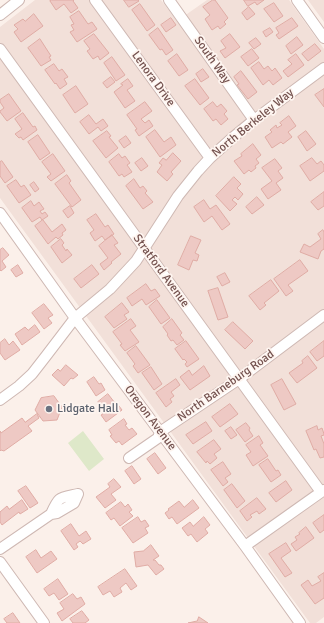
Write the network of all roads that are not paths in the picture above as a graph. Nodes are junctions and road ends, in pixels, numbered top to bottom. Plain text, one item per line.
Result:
1 (19, 0) edge
2 (95, 0) edge
3 (169, 0) edge
4 (297, 0) edge
5 (0, 15) edge
6 (324, 38) edge
7 (0, 49) edge
8 (324, 68) edge
9 (254, 120) junction
10 (210, 158) junction
11 (0, 213) edge
12 (145, 248) junction
13 (324, 315) edge
14 (75, 318) junction
15 (239, 379) junction
16 (0, 400) edge
17 (160, 432) junction
18 (129, 458) dead end
19 (323, 491) edge
20 (51, 514) dead end
21 (245, 546) junction
22 (0, 549) edge
23 (0, 562) edge
24 (44, 623) edge
25 (300, 623) edge

1 - 5 street
2 - 10 street, Lenora Drive
3 - 9 street, South Way
4 - 6 street
7 - 12 street, Stratford Avenue
8 - 9 street, North Berkeley Way
9 - 10 street, North Berkeley Way
10 - 12 street, North Berkeley Way
11 - 14 street, Oregon Avenue
12 - 14 street, North Berkeley Way
12 - 15 street, Stratford Avenue
13 - 15 street, North Barneburg Road
14 - 16 street, North Berkeley Way
14 - 17 street, Oregon Avenue
15 - 17 street, North Barneburg Road
15 - 19 street, Stratford Avenue
17 - 18 street, North Barneburg Road
17 - 21 street, Oregon Avenue
19 - 21 street
20 - 22 street
21 - 25 street, Oregon Avenue
23 - 24 street

